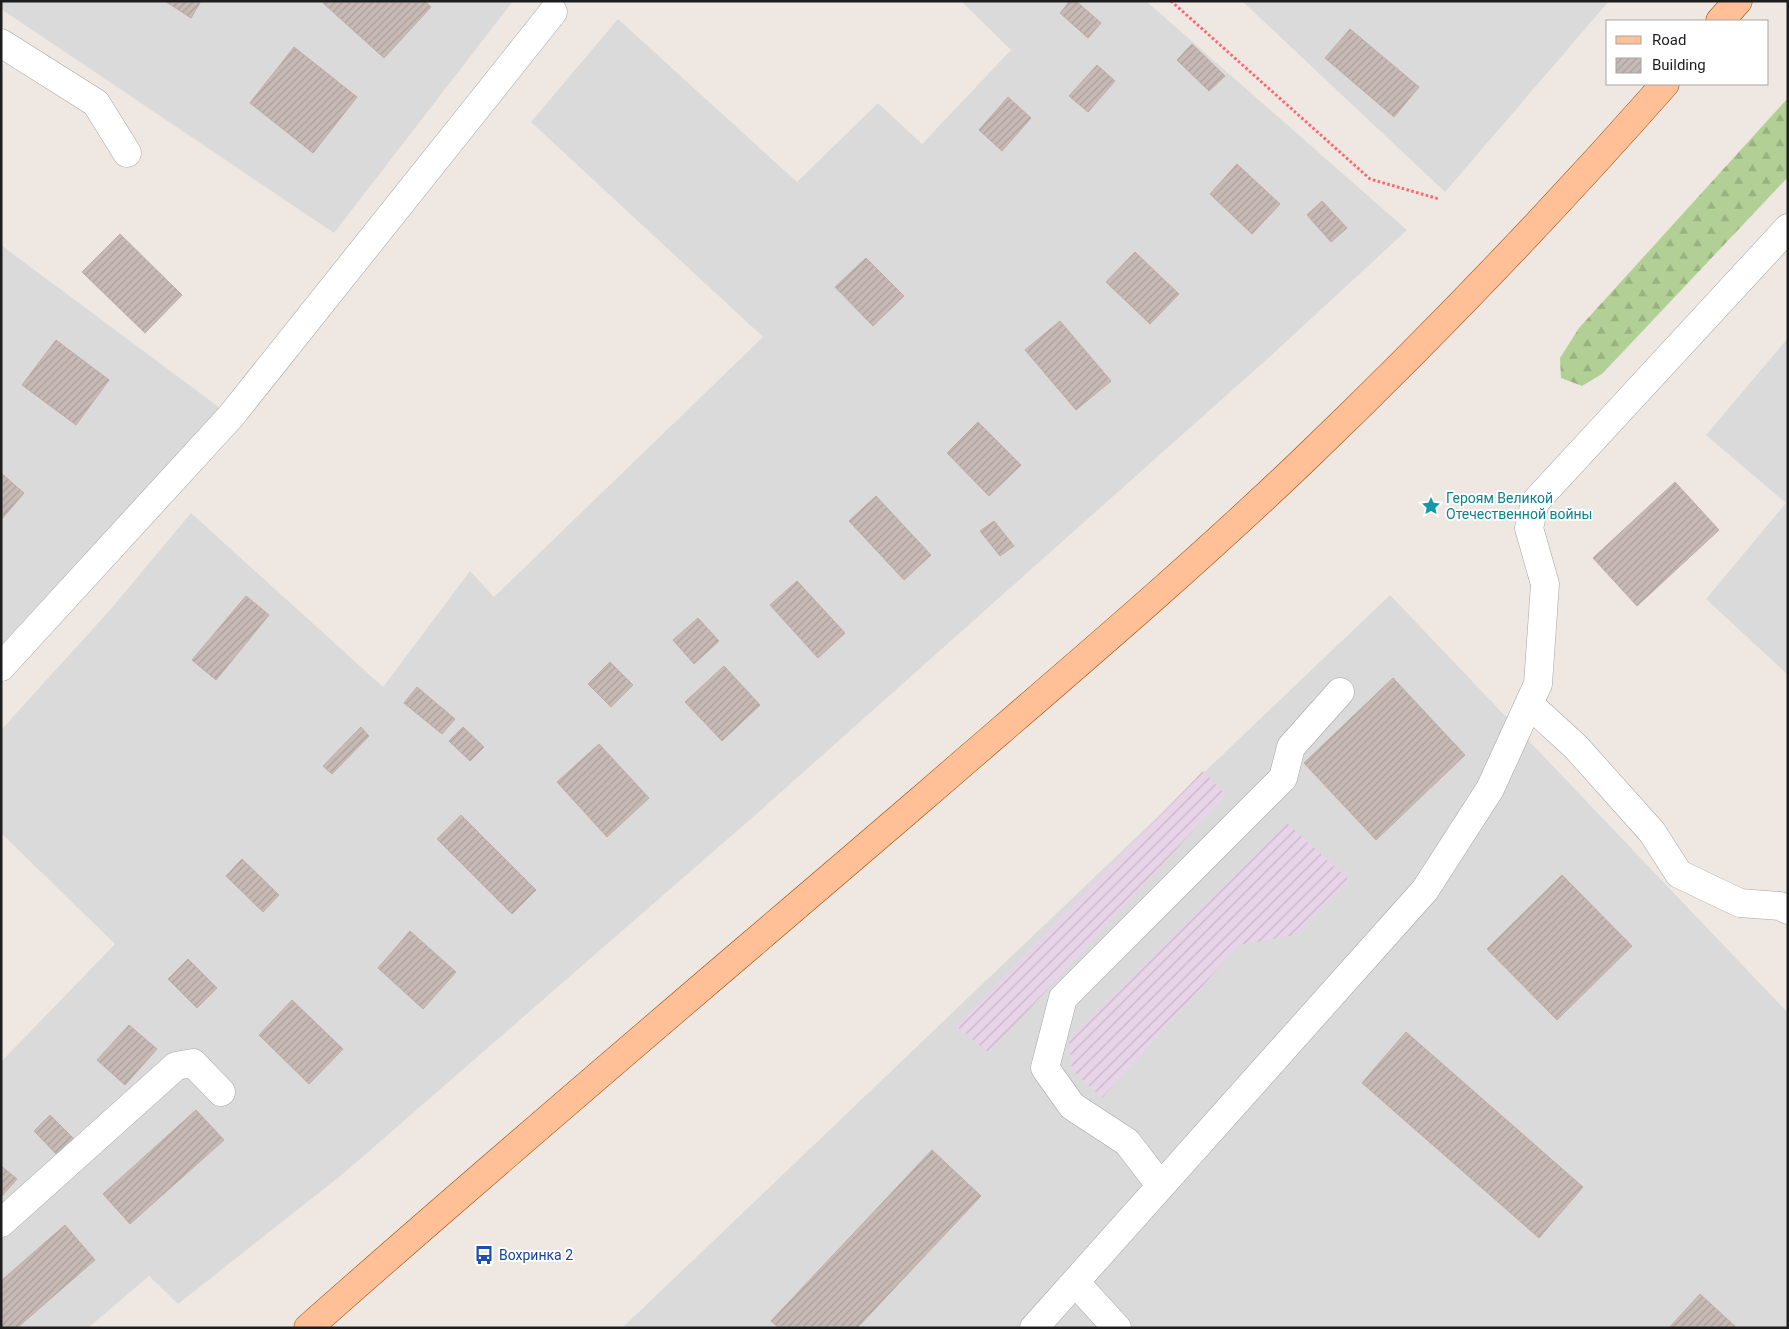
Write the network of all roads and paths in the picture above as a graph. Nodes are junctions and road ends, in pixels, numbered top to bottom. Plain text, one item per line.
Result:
1 (1171, 1) edge
2 (1738, 1) edge
3 (554, 12) dead end
4 (1721, 20) edge
5 (1, 43) edge
6 (1664, 85) edge
7 (127, 153) dead end
8 (1440, 199) dead end
9 (1788, 228) edge
10 (1, 667) edge
11 (1340, 692) dead end
12 (1529, 704) junction
13 (1788, 910) edge
14 (221, 1092) dead end
15 (1160, 1185) junction
16 (1, 1223) edge
17 (1075, 1282) junction
18 (308, 1328) edge
19 (1034, 1328) edge
20 (1117, 1328) edge

1 - 8 path
2 - 4 main road
3 - 10 street
5 - 7 street
6 - 18 main road
9 - 12 street
11 - 15 street
12 - 13 street
12 - 15 street
14 - 16 street
15 - 17 street
17 - 19 street
17 - 20 street

